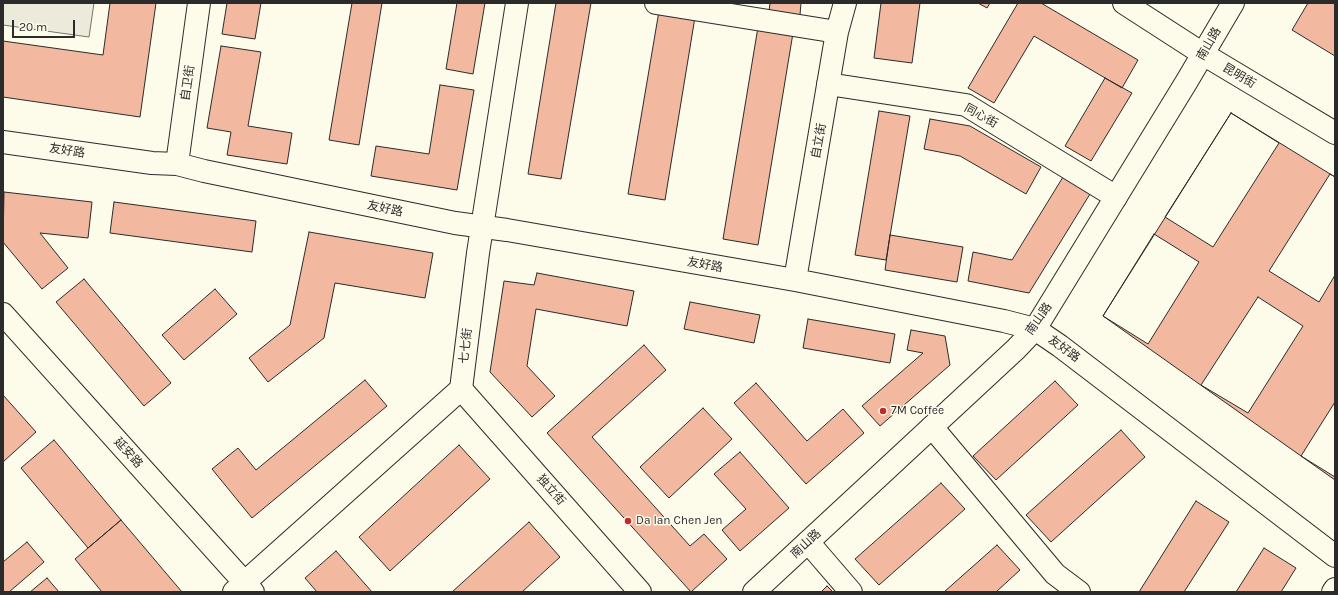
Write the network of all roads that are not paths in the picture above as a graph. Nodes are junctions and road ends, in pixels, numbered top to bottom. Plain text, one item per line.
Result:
1 (199, 3) edge
2 (517, 3) edge
3 (656, 3) edge
4 (844, 3) edge
5 (1124, 3) edge
6 (1233, 3) edge
7 (837, 32) junction
8 (1203, 54) junction
9 (828, 84) junction
10 (1335, 133) edge
11 (3, 142) edge
12 (177, 164) junction
13 (1116, 197) junction
14 (482, 227) junction
15 (794, 280) junction
16 (3, 314) edge
17 (1035, 329) junction
18 (461, 389) junction
19 (932, 427) junction
20 (808, 542) junction
21 (1335, 556) edge
22 (244, 589) edge
23 (1335, 589) edge
24 (640, 592) edge
25 (754, 592) edge
26 (851, 592) edge
27 (1079, 592) edge
28 (1333, 592) edge

1 - 12 street, 自卫街
2 - 14 street, 七七街
3 - 7 street
4 - 7 street, 自立街
5 - 8 street, 昆明街
6 - 8 street, 南山路
7 - 9 street, 自立街
8 - 10 street, 昆明街
8 - 13 street, 南山路
9 - 13 street, 同心街
9 - 15 street, 自立街
11 - 12 street, 友好路
12 - 14 street, 友好路
13 - 17 street, 南山路
14 - 15 street, 友好路
14 - 18 street, 七七街
15 - 17 street, 友好路
16 - 22 street, 延安路
17 - 19 street, 南山路
17 - 21 street, 友好路
18 - 22 street
18 - 24 street, 独立街
19 - 20 street, 南山路
19 - 27 street
20 - 25 street, 南山路
20 - 26 street
23 - 28 street

